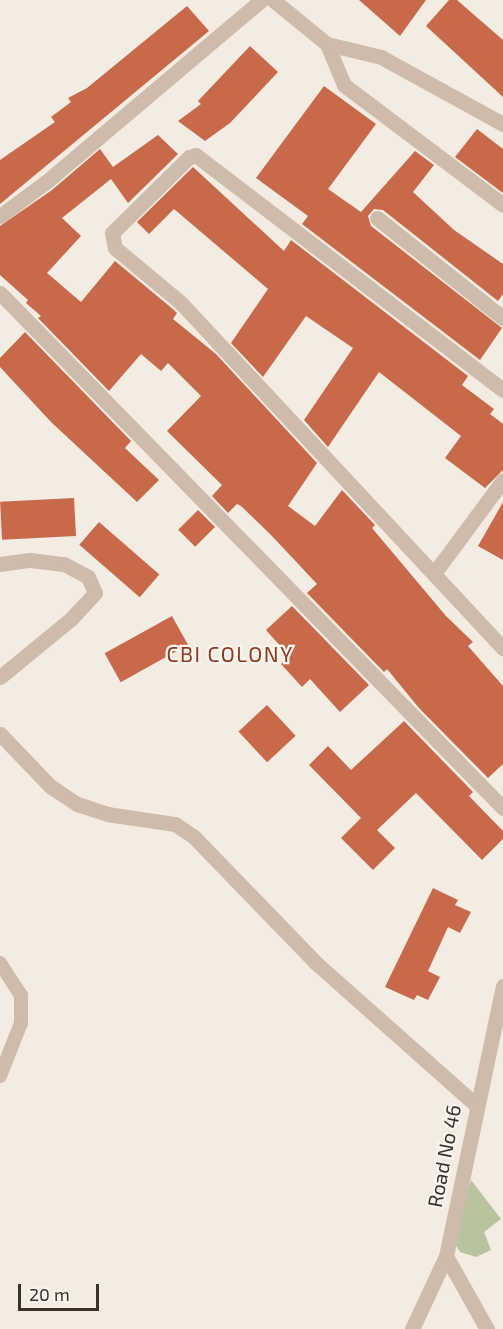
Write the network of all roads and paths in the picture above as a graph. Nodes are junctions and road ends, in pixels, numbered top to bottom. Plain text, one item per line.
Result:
1 (261, 0) edge
2 (273, 0) edge
3 (327, 44) junction
4 (503, 124) edge
5 (503, 205) edge
6 (0, 216) edge
7 (377, 218) dead end
8 (0, 292) edge
9 (503, 318) edge
10 (503, 390) edge
11 (503, 480) edge
12 (0, 564) edge
13 (435, 572) junction
14 (503, 648) edge
15 (0, 677) edge
16 (0, 734) edge
17 (503, 808) edge
18 (0, 963) edge
19 (503, 986) edge
20 (0, 1077) edge
21 (476, 1104) junction
22 (446, 1256) junction
23 (412, 1329) edge
24 (487, 1329) edge

1 - 6 street
2 - 3 street
3 - 4 street
3 - 5 street
7 - 9 street
8 - 17 street
10 - 13 street
11 - 13 street
12 - 15 street
13 - 14 street
16 - 21 street
18 - 20 lane
19 - 21 street, Road No 46
21 - 22 street, Road No 46
22 - 23 street, Road No 46
22 - 24 street

